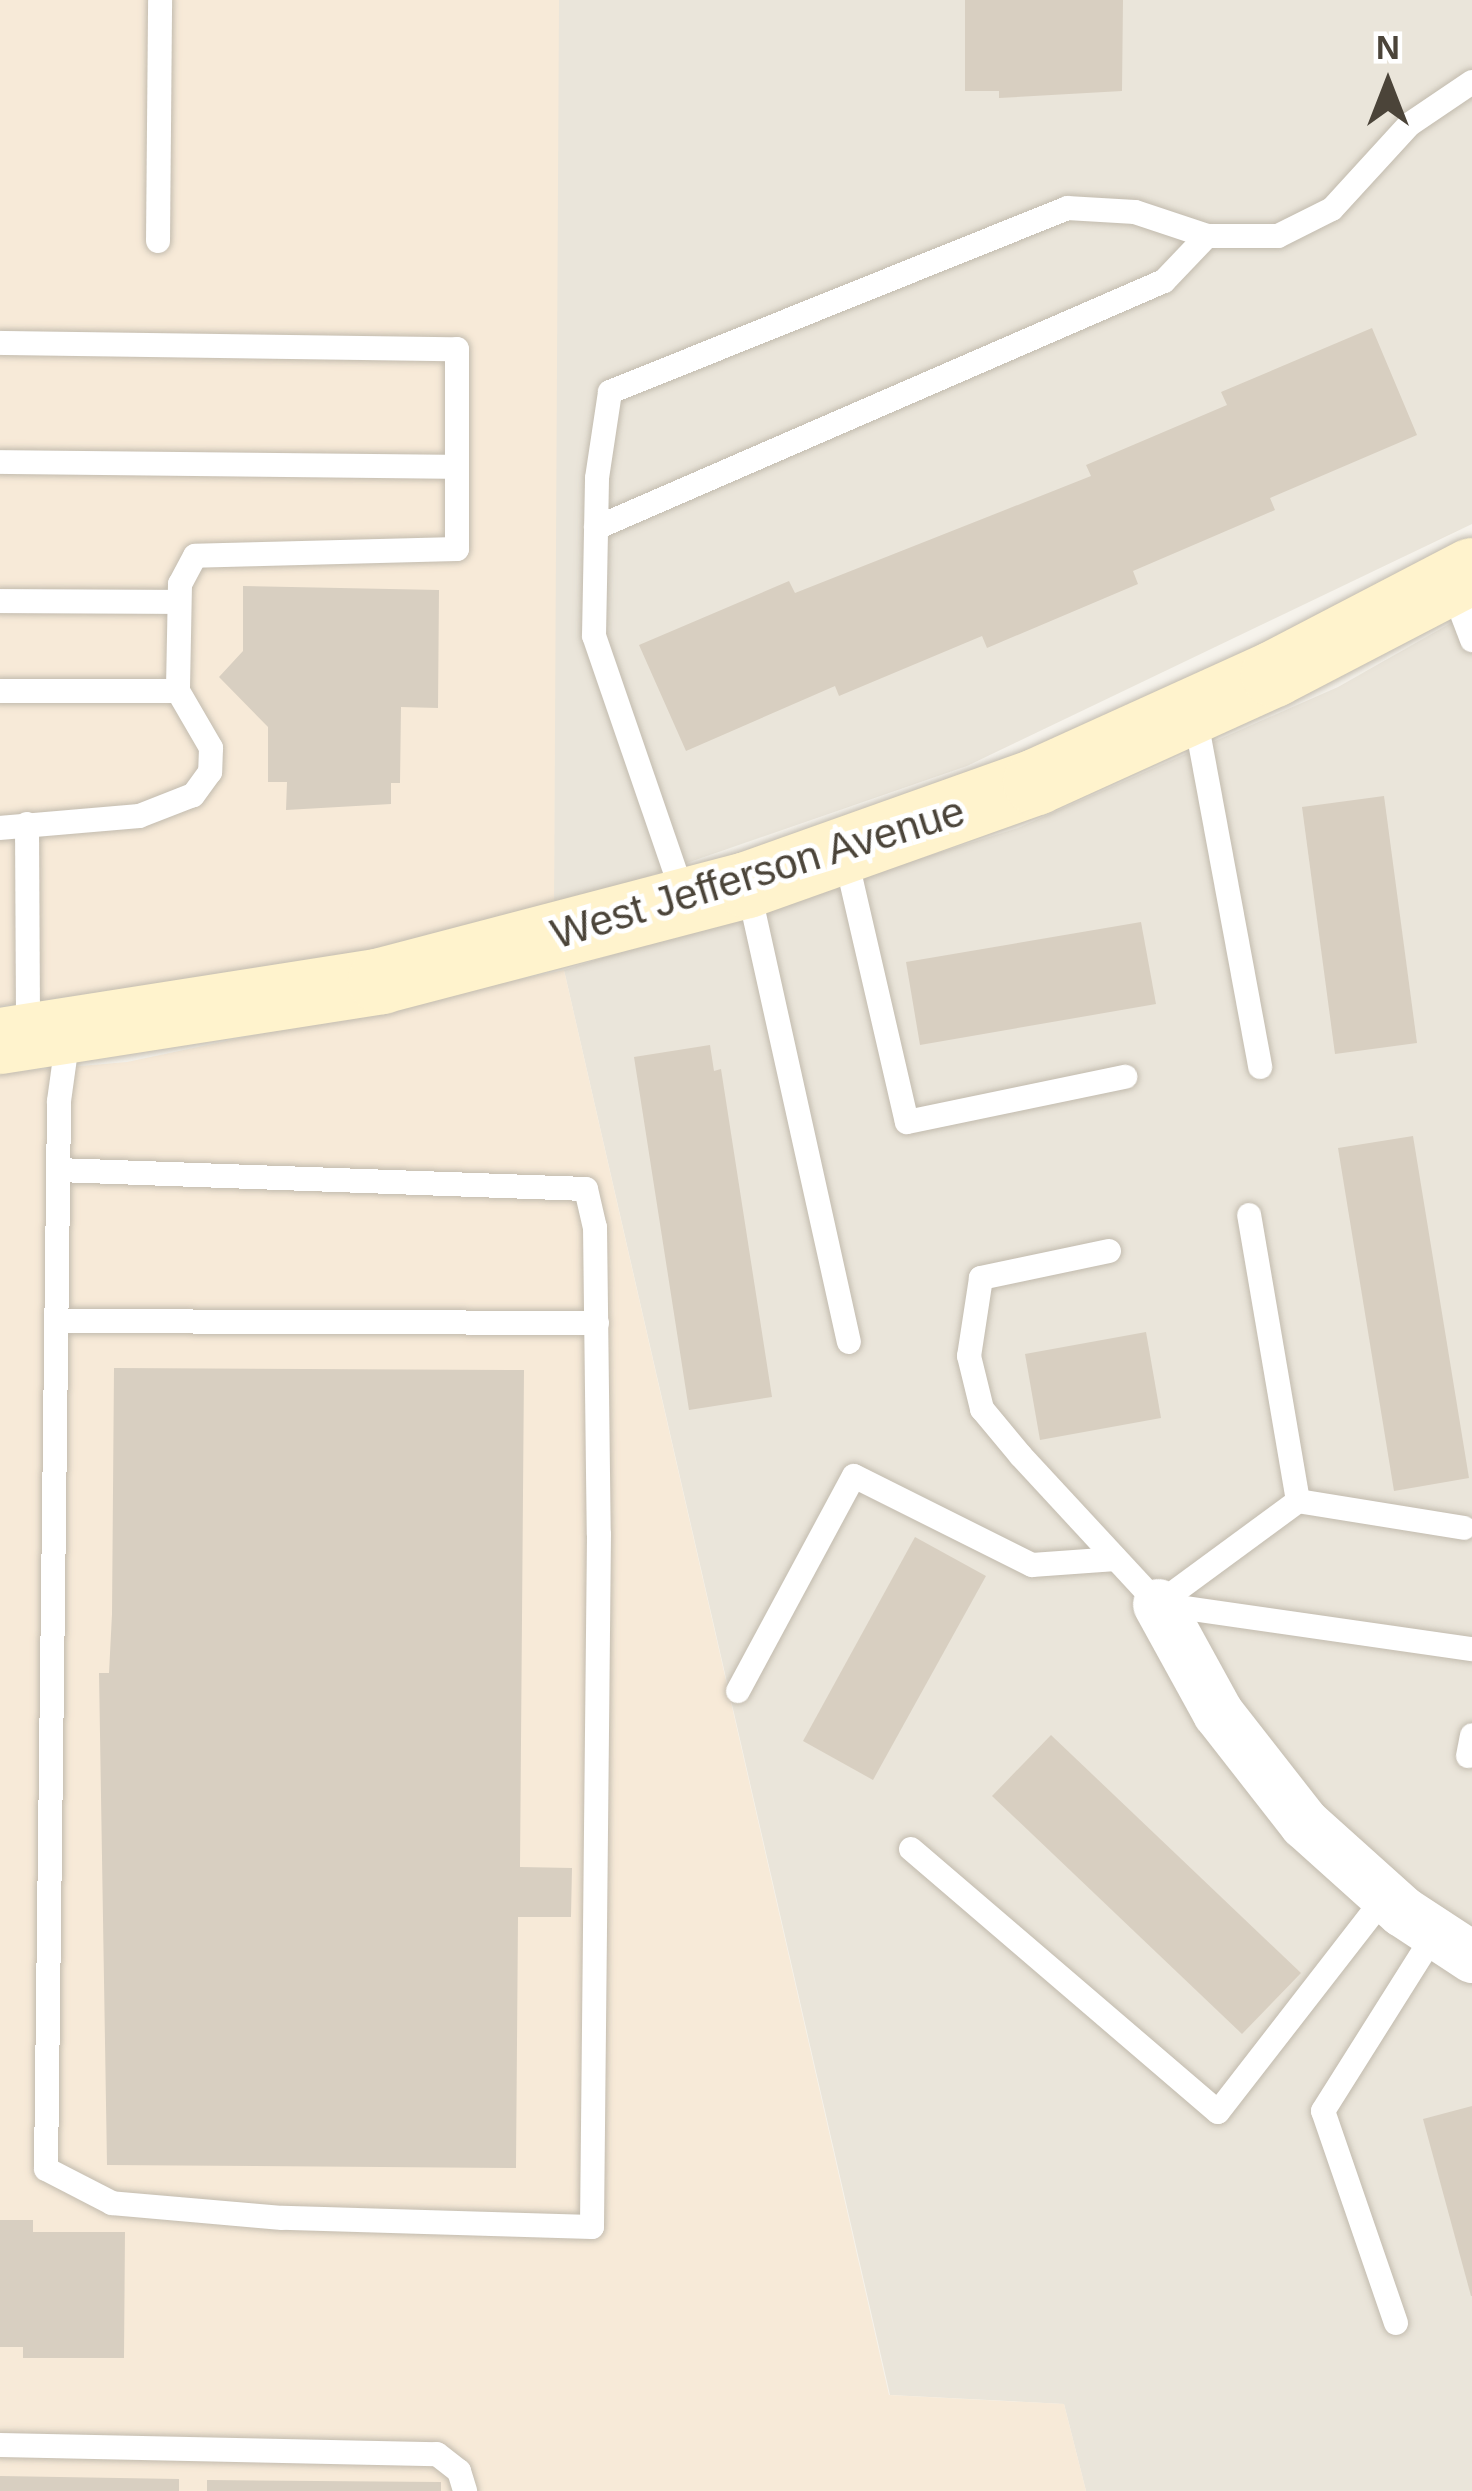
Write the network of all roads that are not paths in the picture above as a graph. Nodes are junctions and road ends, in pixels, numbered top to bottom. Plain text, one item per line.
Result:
1 (160, 0) edge
2 (1472, 82) edge
3 (1208, 236) junction
4 (158, 242) dead end
5 (0, 343) edge
6 (0, 462) edge
7 (457, 467) junction
8 (596, 529) junction
9 (1465, 598) edge
10 (0, 601) edge
11 (179, 602) junction
12 (0, 692) edge
13 (178, 692) junction
14 (1195, 712) junction
15 (27, 824) junction
16 (0, 827) edge
17 (845, 852) junction
18 (747, 885) junction
19 (685, 902) junction
20 (32, 1038) edge
21 (1260, 1067) dead end
22 (1125, 1077) dead end
23 (58, 1170) junction
24 (1249, 1215) dead end
25 (1109, 1251) dead end
26 (56, 1321) junction
27 (596, 1323) junction
28 (849, 1342) dead end
29 (1298, 1501) junction
30 (1465, 1528) dead end
31 (1116, 1559) junction
32 (1158, 1604) junction
33 (1472, 1649) edge
34 (738, 1691) dead end
35 (911, 1849) dead end
36 (1385, 1897) junction
37 (1454, 1945) edge
38 (1396, 2323) dead end
39 (0, 2445) edge
40 (465, 2491) edge

1 - 4 lane
2 - 3 lane
3 - 8 lane
3 - 8 lane
5 - 7 lane
6 - 7 lane
7 - 11 lane
8 - 19 lane
9 - 14 street, West Jefferson Avenue
10 - 11 lane
11 - 13 lane
12 - 13 lane
13 - 15 lane
14 - 17 street, West Jefferson Avenue
14 - 21 lane
15 - 16 lane
15 - 20 lane
17 - 18 street, West Jefferson Avenue
17 - 22 lane
18 - 19 street, West Jefferson Avenue
18 - 28 lane
19 - 20 street, West Jefferson Avenue
20 - 23 lane
23 - 26 lane
23 - 27 lane
24 - 29 lane
25 - 31 lane
26 - 27 lane
26 - 27 lane
29 - 30 lane
29 - 32 lane
31 - 32 lane
31 - 34 lane
32 - 33 lane
32 - 36 street
35 - 36 lane
36 - 37 street
37 - 38 lane
39 - 40 lane

